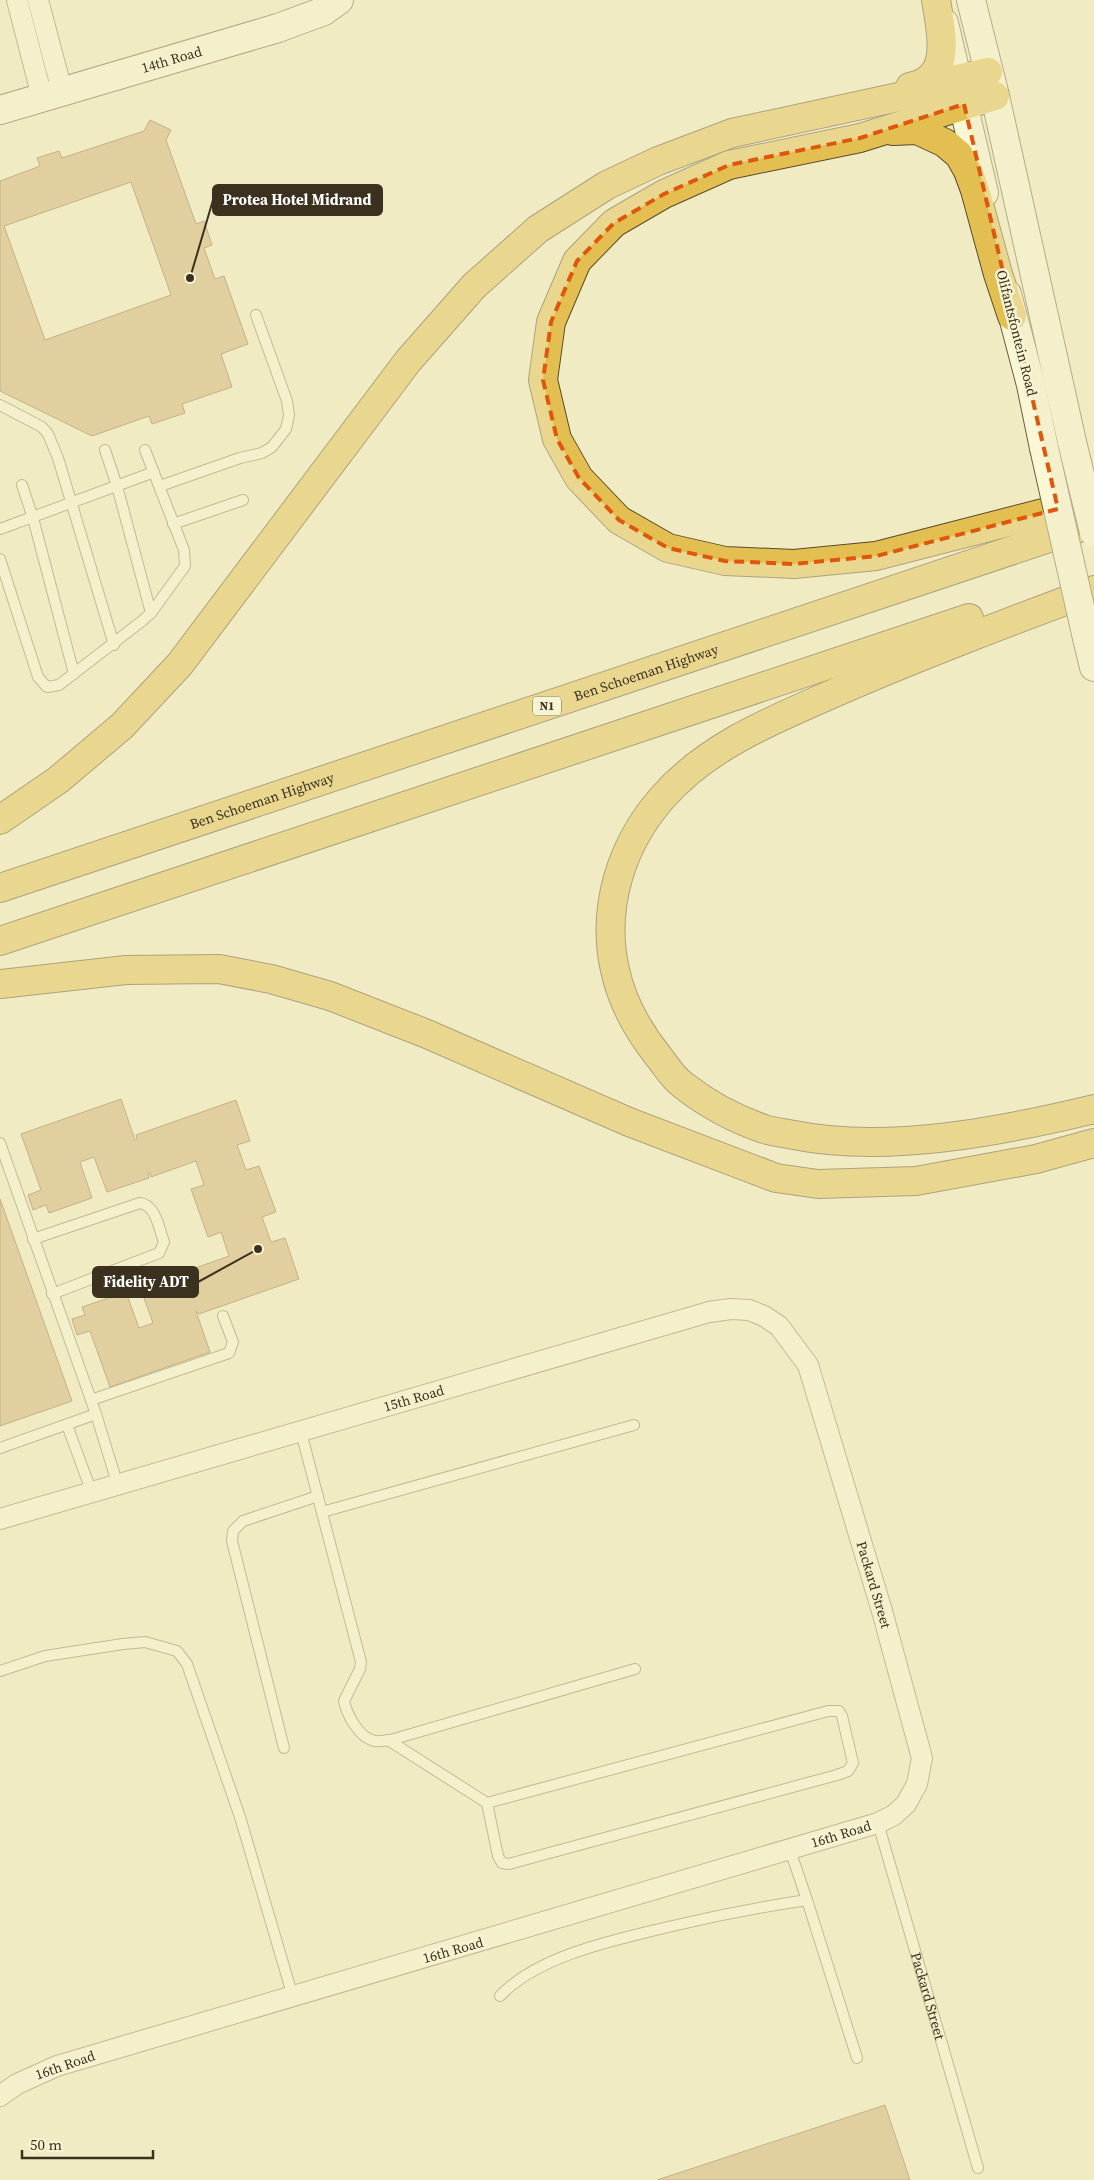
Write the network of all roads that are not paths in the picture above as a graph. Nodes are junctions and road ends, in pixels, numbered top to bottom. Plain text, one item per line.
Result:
1 (17, 0) edge
2 (38, 0) edge
3 (339, 0) edge
4 (937, 0) edge
5 (971, 0) edge
6 (991, 84) junction
7 (961, 92) junction
8 (52, 94) junction
9 (854, 107) junction
10 (0, 110) edge
11 (860, 138) junction
12 (256, 315) dead end
13 (1012, 316) junction
14 (2, 408) edge
15 (105, 450) dead end
16 (145, 450) dead end
17 (154, 472) junction
18 (22, 485) dead end
19 (117, 486) junction
20 (160, 486) junction
21 (243, 500) dead end
22 (1094, 500) edge
23 (71, 503) junction
24 (33, 518) junction
25 (1094, 523) edge
26 (173, 524) junction
27 (0, 529) edge
28 (1094, 532) edge
29 (0, 558) edge
30 (1094, 576) edge
31 (1094, 590) edge
32 (151, 613) junction
33 (114, 645) junction
34 (1094, 667) edge
35 (74, 674) junction
36 (0, 820) edge
37 (0, 888) edge
38 (0, 941) edge
39 (0, 984) edge
40 (1094, 1109) edge
41 (0, 1143) edge
42 (1094, 1143) edge
43 (33, 1239) junction
44 (52, 1294) junction
45 (223, 1316) dead end
46 (808, 1365) joint
47 (91, 1400) junction
48 (96, 1414) junction
49 (634, 1424) dead end
50 (67, 1425) junction
51 (302, 1432) junction
52 (0, 1448) edge
53 (118, 1486) junction
54 (92, 1493) junction
55 (318, 1496) junction
56 (322, 1512) junction
57 (0, 1519) edge
58 (635, 1669) dead end
59 (0, 1670) edge
60 (388, 1740) junction
61 (284, 1748) dead end
62 (487, 1803) junction
63 (906, 1804) joint
64 (878, 1823) junction
65 (790, 1850) junction
66 (807, 1900) junction
67 (500, 1996) dead end
68 (293, 1997) junction
69 (858, 2058) dead end
70 (0, 2096) edge
71 (978, 2168) dead end

1 - 8 street
2 - 8 street
3 - 8 main road, 14th Road
4 - 7 main road, Olifantsfontein Road
4 - 9 highway
5 - 6 main road, Olifantsfontein Road
6 - 7 highway
6 - 28 main road, Olifantsfontein Road, bridge
7 - 9 highway
7 - 11 highway
7 - 13 main road, Olifantsfontein Road
8 - 10 main road, 14th Road
9 - 36 highway
11 - 13 highway
11 - 22 highway
12 - 20 lane
13 - 34 main road, Olifantsfontein Road, bridge
14 - 23 lane
15 - 19 lane
16 - 17 lane
17 - 19 lane
17 - 20 lane
18 - 24 lane
19 - 23 lane
19 - 32 lane
20 - 26 lane
21 - 26 lane
23 - 24 lane
23 - 33 lane
24 - 27 lane
24 - 35 lane
25 - 37 highway, Ben Schoeman Highway / N1
26 - 32 lane
29 - 35 lane
30 - 38 highway
31 - 40 highway
32 - 33 lane
33 - 35 lane
39 - 42 highway
41 - 43 lane
43 - 44 lane
43 - 44 lane
44 - 47 lane
45 - 47 lane
46 - 51 street, 15th Road
46 - 63 street, Packard Street
47 - 48 lane
48 - 50 lane
48 - 53 lane
49 - 56 lane
50 - 52 lane
50 - 54 lane
51 - 53 street, 15th Road
51 - 55 lane
53 - 54 street, 15th Road
54 - 57 street, 15th Road
55 - 56 lane
55 - 61 lane
56 - 60 lane
58 - 60 lane
59 - 68 lane
60 - 62 lane
62 - 62 lane
63 - 64 street, 16th Road
64 - 65 street, 16th Road
64 - 71 lane, Packard Street
65 - 66 lane
65 - 68 street, 16th Road
66 - 67 lane
66 - 69 lane
68 - 70 street, 16th Road

